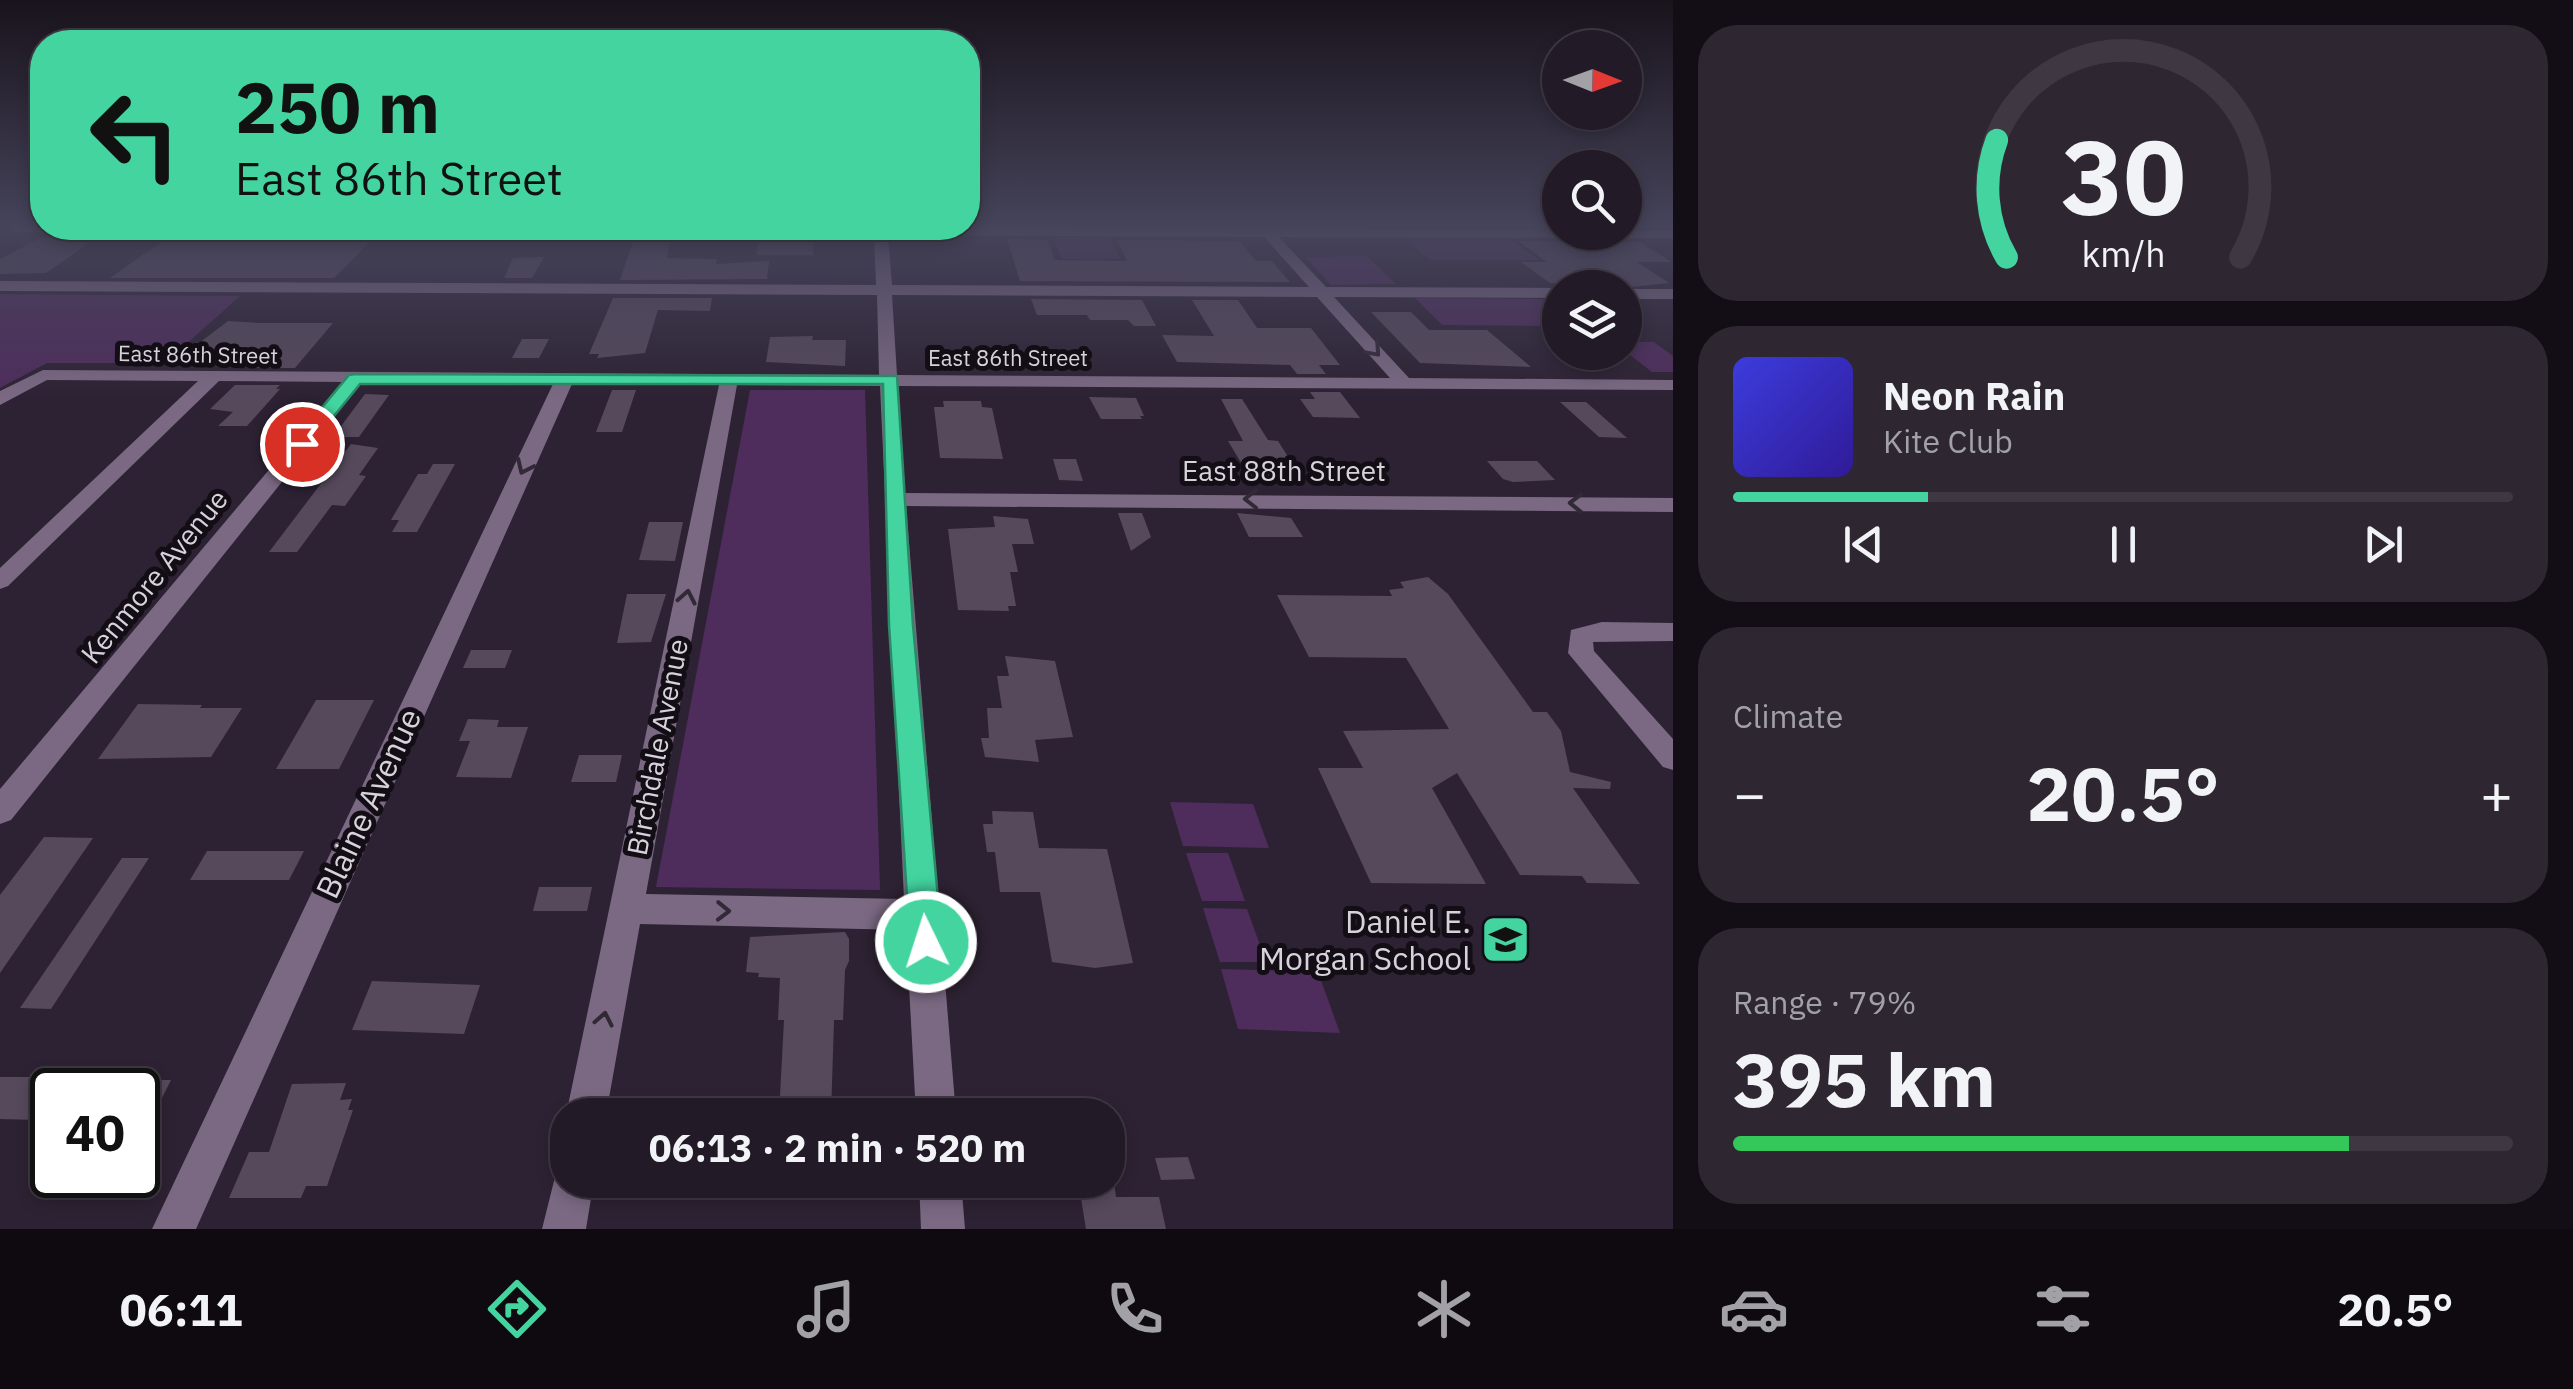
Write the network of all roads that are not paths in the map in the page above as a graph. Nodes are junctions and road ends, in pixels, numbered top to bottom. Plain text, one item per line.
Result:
1 (884, 283) edge
2 (1313, 283) edge
3 (0, 286) edge
4 (884, 290) junction
5 (1321, 292) junction
6 (1542, 293) edge
7 (1642, 294) edge
8 (1673, 294) edge
9 (212, 378) junction
10 (565, 378) junction
11 (355, 379) junction
12 (729, 379) junction
13 (892, 379) junction
14 (1404, 383) junction
15 (1673, 385) edge
16 (0, 399) edge
17 (894, 499) junction
18 (1673, 505) edge
19 (0, 582) edge
20 (1673, 632) edge
21 (1673, 759) edge
22 (0, 812) edge
23 (626, 909) junction
24 (924, 915) junction
25 (589, 1098) edge
26 (935, 1098) edge
27 (570, 1198) edge
28 (941, 1198) edge
29 (174, 1229) edge
30 (564, 1229) edge
31 (943, 1229) edge

1 - 4 street
2 - 5 street
3 - 4 street
4 - 5 street
4 - 13 street
5 - 6 street
5 -> 14 street
7 - 8 street
9 - 11 street, East 86th Street
9 - 16 street, East 86th Street
9 - 19 street
10 - 11 street, East 86th Street
10 - 12 street, East 86th Street
10 -> 29 street, Blaine Avenue
11 - 22 street, Kenmore Avenue
12 - 13 street, East 86th Street
23 -> 12 street, Birchdale Avenue
13 - 14 street, East 86th Street
13 - 17 street
14 - 15 street, East 86th Street
18 -> 17 street, East 88th Street
17 - 24 street
20 - 21 street
23 -> 24 street
25 -> 23 street, Birchdale Avenue
24 - 26 street
27 - 30 street
28 - 31 street

